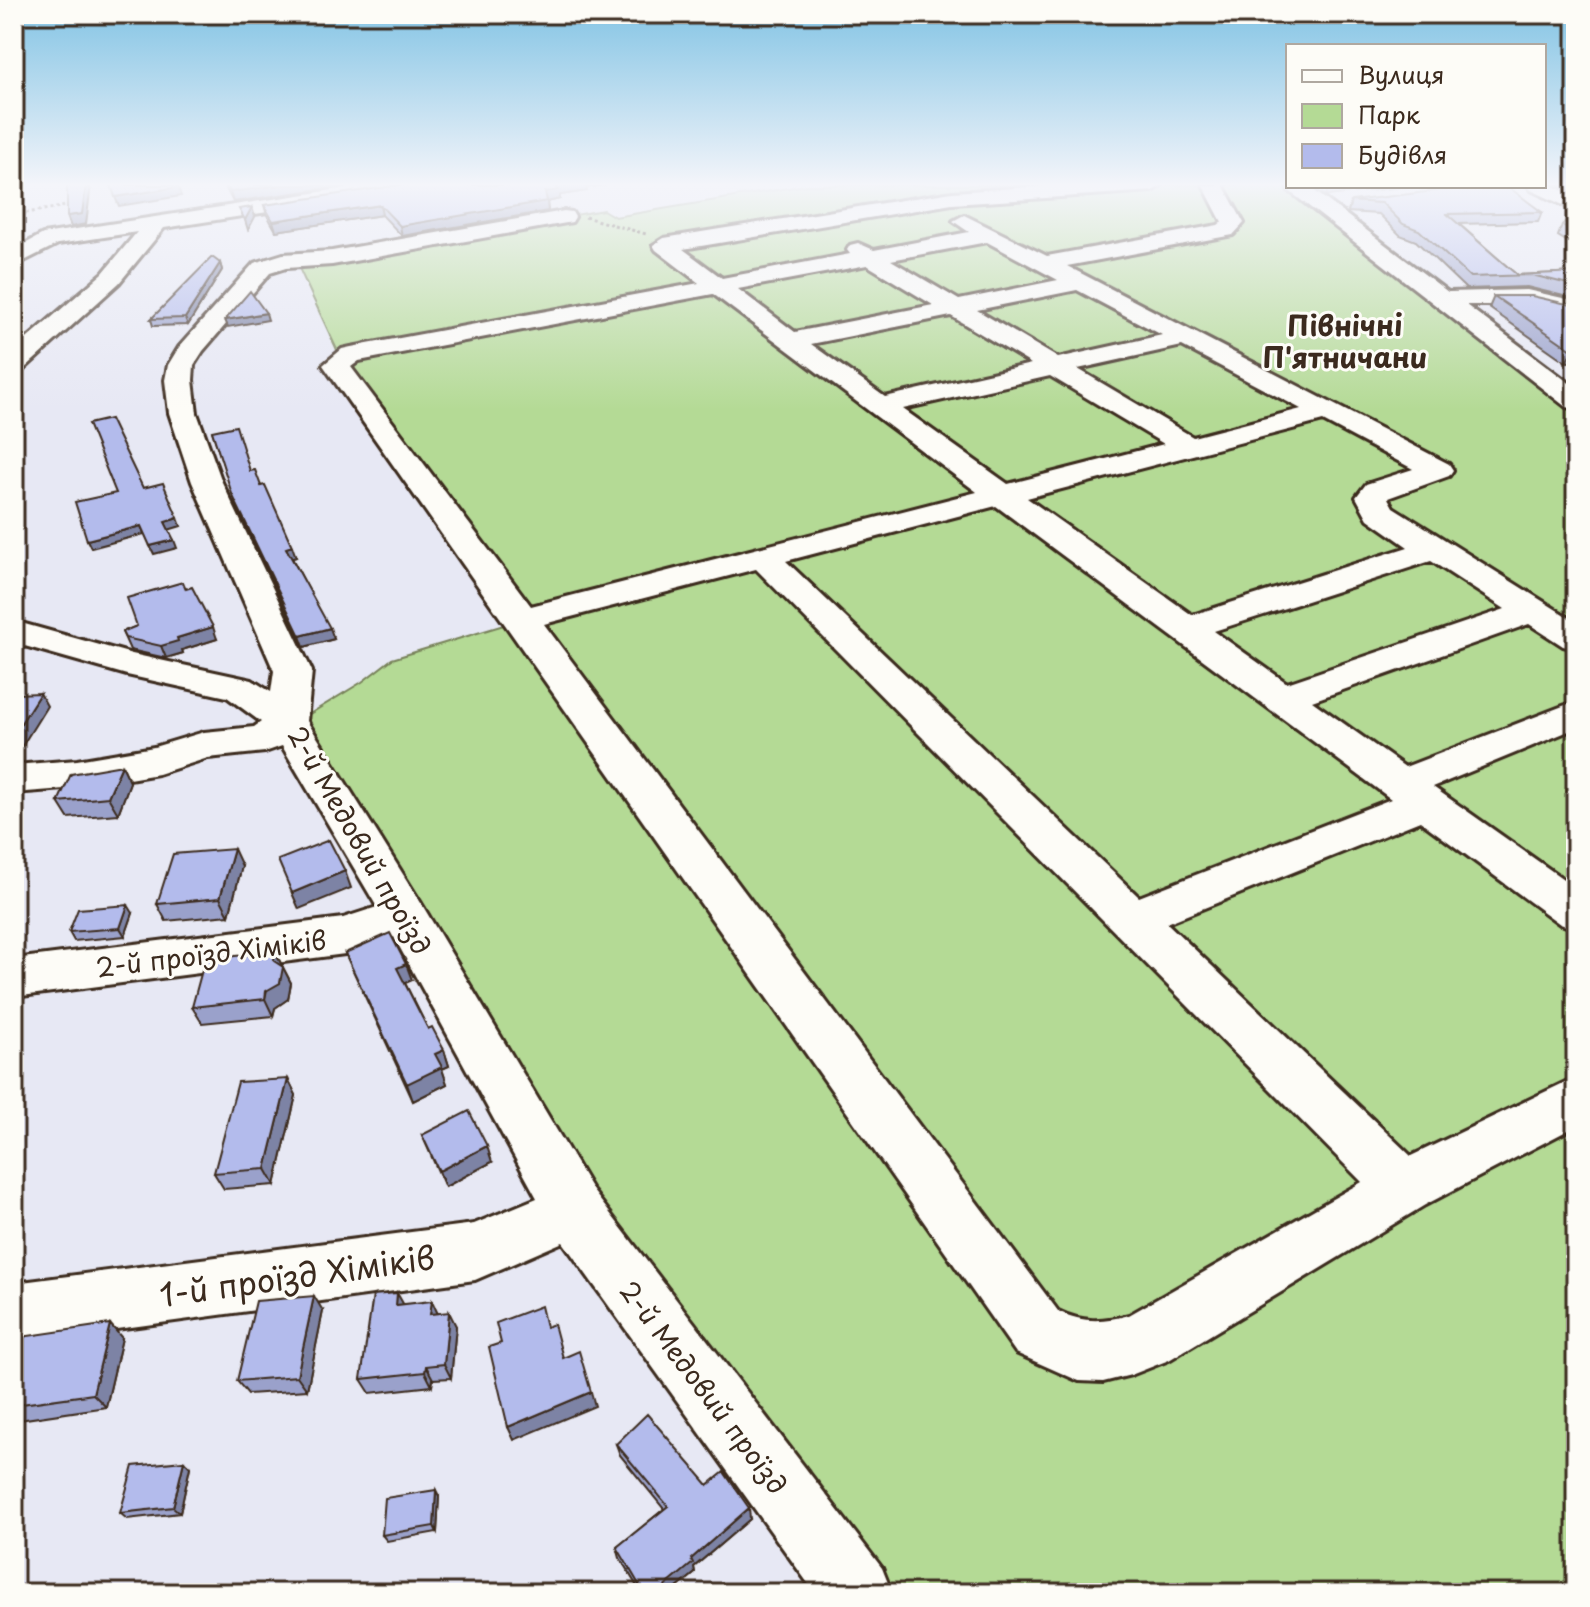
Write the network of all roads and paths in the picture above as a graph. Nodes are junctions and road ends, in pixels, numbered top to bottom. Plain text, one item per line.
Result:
1 (126, 260) edge
2 (316, 260) edge
3 (683, 260) edge
4 (854, 260) edge
5 (875, 260) edge
6 (1038, 260) edge
7 (1060, 260) edge
8 (1392, 260) edge
9 (1044, 263) junction
10 (1082, 282) junction
11 (717, 286) junction
12 (1443, 299) junction
13 (955, 308) junction
14 (1576, 309) edge
15 (1187, 337) junction
16 (790, 341) junction
17 (14, 364) edge
18 (1052, 366) junction
19 (1576, 401) edge
20 (880, 406) junction
21 (1327, 411) junction
22 (1187, 446) junction
23 (1001, 495) junction
24 (1435, 549) junction
25 (763, 557) junction
26 (1533, 611) junction
27 (523, 619) junction
28 (1184, 629) junction
29 (19, 637) edge
30 (1576, 638) edge
31 (1279, 699) junction
32 (1576, 713) edge
33 (287, 721) junction
34 (14, 779) edge
35 (1411, 794) junction
36 (1576, 912) edge
37 (405, 915) junction
38 (1131, 919) junction
39 (14, 978) edge
40 (1576, 1100) edge
41 (1405, 1187) junction
42 (573, 1210) junction
43 (14, 1313) edge
44 (857, 1593) edge

1 - 17 street
2 - 33 street, 2-й Медовий проїзд
3 - 11 street
4 - 11 street
5 - 13 street
6 - 9 street
7 - 9 street
8 - 12 street
9 - 10 street
10 - 13 street
10 - 15 street
11 - 16 street
11 - 27 street
12 - 14 street
12 - 19 street
13 - 16 street
13 - 18 street
15 - 18 street
15 - 21 street
16 - 20 street
18 - 20 street
18 - 22 street
20 - 23 street
21 - 22 street
21 - 24 street
22 - 23 street
23 - 25 street
23 - 28 street
24 - 26 street
24 - 28 street
25 - 27 street
25 - 38 street
26 - 30 street
26 - 31 street
27 - 41 street
28 - 31 street
29 - 33 street
31 - 35 street
32 - 35 street
33 - 34 street
33 - 37 street, 2-й Медовий проїзд
35 - 36 street
35 - 38 street
37 - 39 street, 2-й проїзд Хіміків
37 - 42 street, 2-й Медовий проїзд
38 - 41 street
40 - 41 street
42 - 43 street, 1-й проїзд Хіміків
42 - 44 street, 2-й Медовий проїзд

